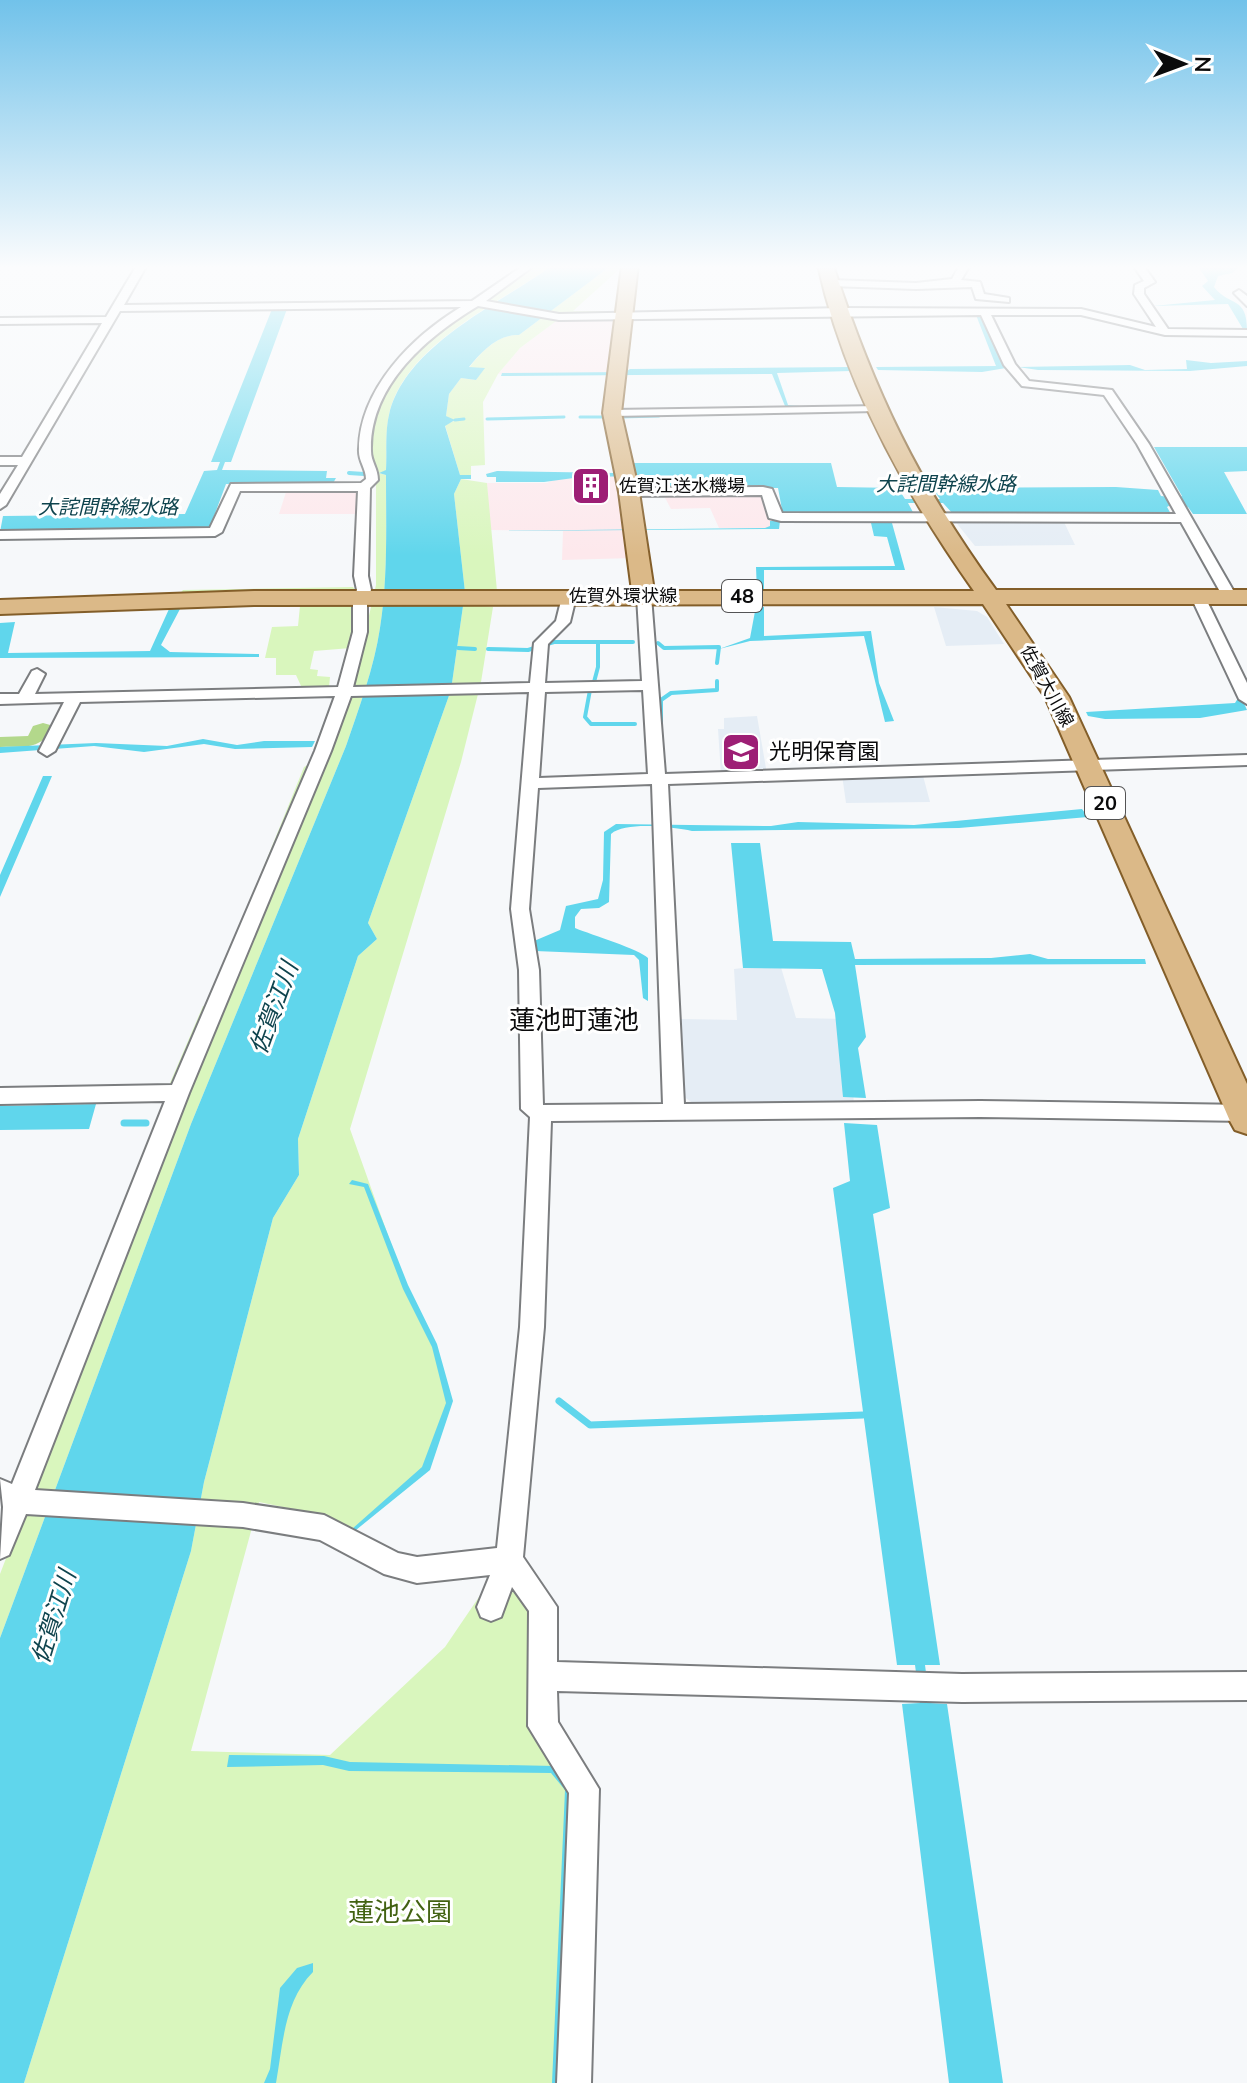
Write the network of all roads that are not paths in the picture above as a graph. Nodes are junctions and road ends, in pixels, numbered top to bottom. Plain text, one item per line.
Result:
1 (83, 362) edge
2 (401, 362) edge
3 (618, 362) edge
4 (860, 362) edge
5 (1009, 362) edge
6 (877, 408) junction
7 (612, 413) junction
8 (0, 461) edge
9 (26, 461) junction
10 (627, 480) junction
11 (364, 487) junction
12 (0, 505) edge
13 (928, 506) junction
14 (1177, 507) junction
15 (0, 535) edge
16 (644, 596) junction
17 (569, 597) junction
18 (992, 597) junction
19 (1198, 597) junction
20 (1239, 597) edge
21 (366, 598) junction
22 (0, 607) edge
23 (37, 674) dead end
24 (536, 685) junction
25 (648, 685) junction
26 (348, 690) junction
27 (25, 698) junction
28 (74, 698) junction
29 (0, 699) edge
30 (1247, 699) edge
31 (50, 747) dead end
32 (1247, 760) edge
33 (1088, 765) junction
34 (657, 779) junction
35 (529, 783) junction
36 (179, 1093) junction
37 (0, 1096) edge
38 (674, 1110) junction
39 (541, 1113) junction
40 (1246, 1115) edge
41 (15, 1498) edge
42 (0, 1546) edge
43 (509, 1560) junction
44 (491, 1607) dead end
45 (544, 1676) junction
46 (1247, 1686) edge
47 (574, 2083) edge

1 - 9 street
2 - 11 street
3 - 7 main road
4 - 6 main road, 佐賀大川線 / 20
5 - 14 street
6 - 7 street
6 - 13 main road, 佐賀大川線 / 20
7 - 10 main road
8 - 9 street
9 - 12 street
10 - 13 street
10 - 16 main road
11 - 15 street
11 - 21 street
13 - 14 street
13 - 18 main road, 佐賀大川線 / 20
14 - 20 street
16 - 17 main road, 佐賀外環状線 / 48
16 - 18 main road, 佐賀外環状線 / 48
16 - 25 street
17 - 21 main road, 佐賀外環状線 / 48
17 - 24 street
18 - 19 main road, 佐賀外環状線 / 48
18 - 33 main road, 佐賀大川線 / 20
19 - 20 main road, 佐賀外環状線 / 48
19 - 30 street
21 - 22 main road, 佐賀外環状線 / 48
21 - 26 street
23 - 27 street
24 - 25 street
24 - 26 street
24 - 35 street
25 - 34 street
26 - 28 street
26 - 36 street
27 - 28 street
27 - 29 street
28 - 31 street
32 - 33 street
33 - 34 street
33 - 40 main road, 佐賀大川線 / 20
34 - 35 street
34 - 38 street
35 - 39 street
36 - 37 street
36 - 41 street
38 - 39 street
38 - 40 street
39 - 43 street
41 - 42 street
41 - 43 street
43 - 44 street
43 - 45 street
45 - 46 street
45 - 47 street

